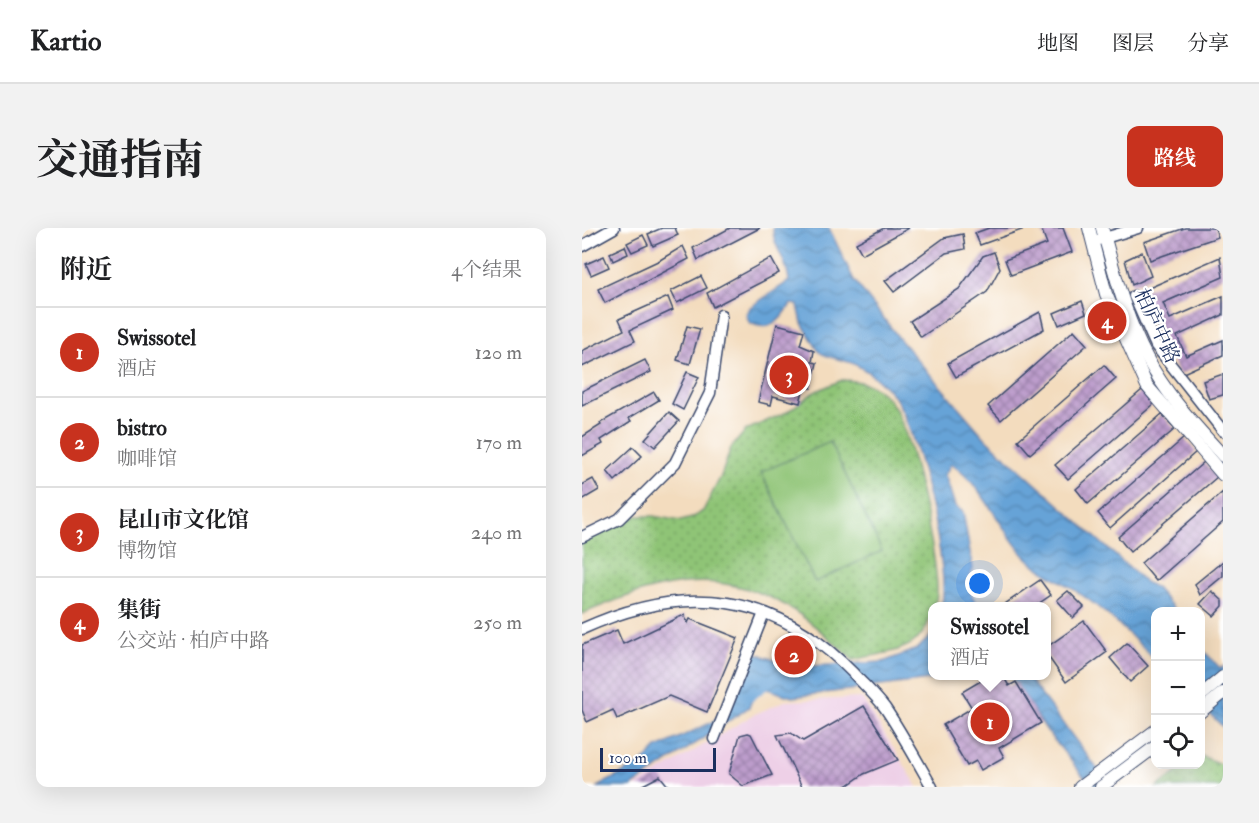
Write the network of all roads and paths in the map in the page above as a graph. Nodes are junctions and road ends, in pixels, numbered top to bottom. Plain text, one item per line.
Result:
1 (614, 228) edge
2 (1089, 228) edge
3 (1138, 228) edge
4 (1100, 236) edge
5 (582, 246) edge
6 (1134, 296) dead end
7 (721, 315) dead end
8 (1223, 431) edge
9 (1223, 456) edge
10 (1223, 476) edge
11 (582, 537) edge
12 (764, 613) junction
13 (582, 629) edge
14 (1223, 677) edge
15 (1205, 692) edge
16 (1223, 693) edge
17 (1205, 708) edge
18 (1151, 734) edge
19 (714, 738) dead end
20 (1151, 748) edge
21 (1109, 773) junction
22 (932, 787) edge
23 (1080, 787) edge
24 (1101, 787) edge

1 - 5 street
2 - 4 main road, 柏庐中路
3 - 4 street
4 - 9 main road, 柏庐中路
4 - 10 main road, 柏庐中路
6 - 8 street
7 - 11 street
12 - 13 street
12 - 19 street
12 - 22 street
14 - 15 main road
16 - 17 main road
18 - 21 main road
20 - 21 main road
21 - 23 main road
21 - 24 main road

